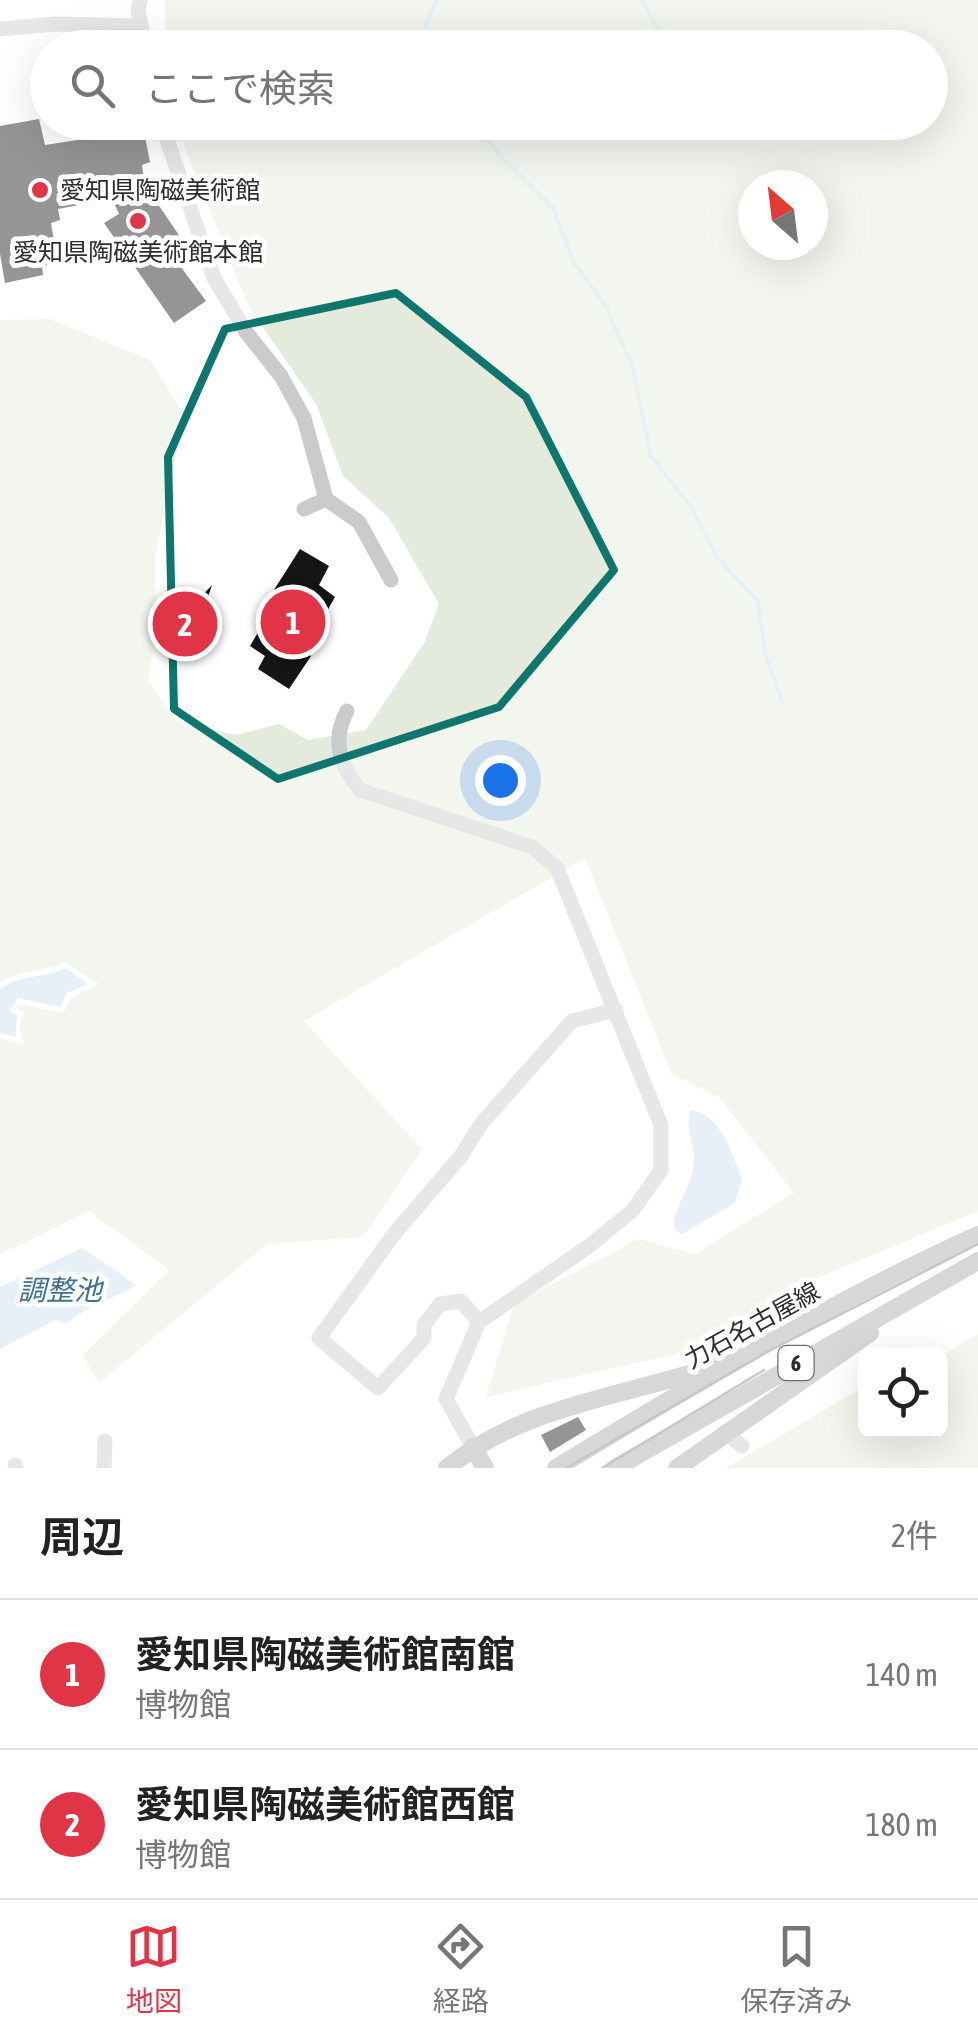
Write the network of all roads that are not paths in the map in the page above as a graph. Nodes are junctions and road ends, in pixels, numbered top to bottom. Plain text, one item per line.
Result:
1 (140, 0) edge
2 (140, 26) junction
3 (0, 29) edge
4 (141, 30) edge
5 (167, 140) edge
6 (326, 498) junction
7 (304, 509) dead end
8 (391, 580) dead end
9 (347, 711) dead end
10 (616, 1010) junction
11 (978, 1235) edge
12 (978, 1261) edge
13 (978, 1270) edge
14 (480, 1322) junction
15 (750, 1354) junction
16 (726, 1432) junction
17 (104, 1441) dead end
18 (473, 1446) junction
19 (742, 1446) dead end
20 (104, 1468) edge
21 (447, 1468) edge
22 (486, 1468) edge
23 (556, 1468) edge
24 (615, 1468) edge
25 (677, 1468) edge

1 - 2 street
2 - 3 street
2 - 4 street
5 - 6 street
6 - 7 street
6 - 8 street
9 - 10 street
10 - 14 street
10 - 14 street
11 - 15 main road, 力石名古屋線 / 6
12 - 24 main road, 6
13 - 16 main road, 6
14 - 18 street
15 - 18 main road, 6
15 - 23 main road, 力石名古屋線 / 6
16 - 19 street
16 - 25 main road, 6
17 - 20 street
18 - 21 main road, 6
18 - 22 main road

